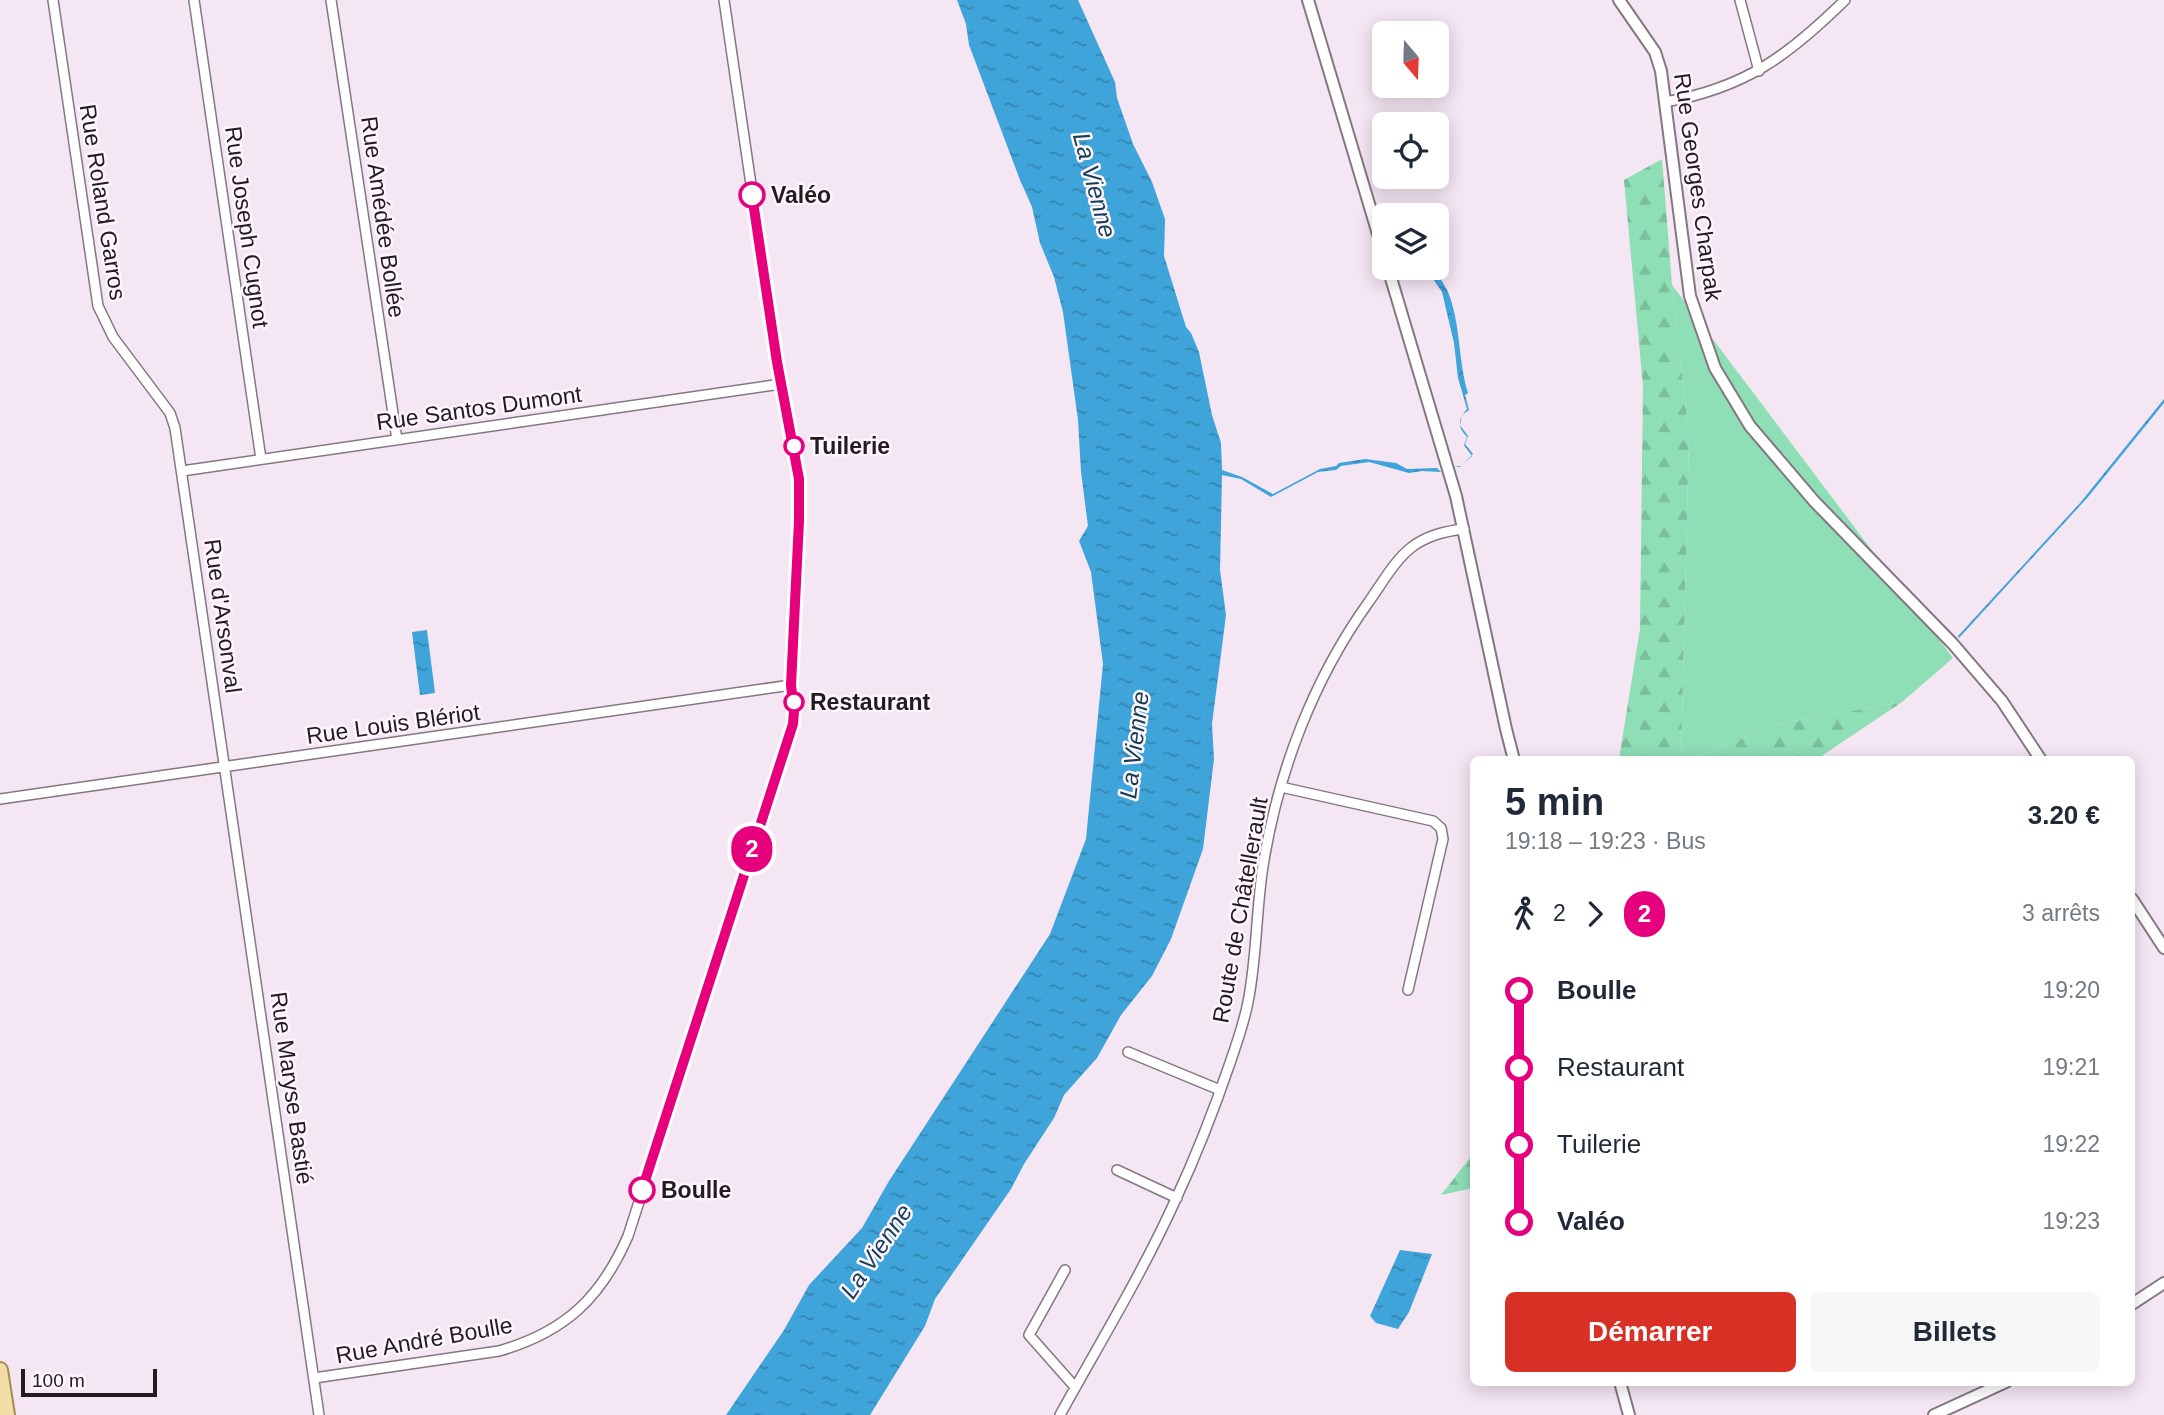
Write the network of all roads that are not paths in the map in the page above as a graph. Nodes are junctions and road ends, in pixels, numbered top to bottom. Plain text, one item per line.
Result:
1 (53, 0) edge
2 (194, 0) edge
3 (331, 0) edge
4 (723, 0) edge
5 (1308, 0) edge
6 (1619, 0) edge
7 (1740, 0) edge
8 (1845, 0) edge
9 (1759, 71) junction
10 (1665, 102) junction
11 (1372, 214) edge
12 (1392, 280) edge
13 (781, 384) junction
14 (397, 440) junction
15 (261, 460) junction
16 (182, 471) junction
17 (1464, 529) junction
18 (791, 685) junction
19 (1513, 756) edge
20 (2037, 756) edge
21 (225, 767) junction
22 (1281, 787) junction
23 (0, 799) edge
24 (2135, 904) edge
25 (2164, 948) edge
26 (1408, 990) dead end
27 (1128, 1052) dead end
28 (1220, 1090) junction
29 (1117, 1170) dead end
30 (1177, 1198) junction
31 (1065, 1270) dead end
32 (2164, 1283) edge
33 (2135, 1302) edge
34 (0, 1370) edge
35 (314, 1378) junction
36 (1621, 1386) edge
37 (1997, 1386) edge
38 (1075, 1387) junction
39 (7, 1415) edge
40 (320, 1415) edge
41 (1060, 1415) edge
42 (1629, 1415) edge
43 (1934, 1415) edge

1 - 16 street, Rue Roland Garros
2 - 15 street, Rue Joseph Cugnot
3 - 14 street, Rue Amédée Bollée
4 - 13 street, Rue André Boulle
5 - 11 street
6 - 10 street, Rue Georges Charpak
7 - 9 street
8 - 9 street
9 - 10 street
10 - 20 street, Rue Georges Charpak
12 - 17 street
13 - 14 street, Rue Santos Dumont
13 - 18 street, Rue André Boulle
14 - 15 street, Rue Santos Dumont
15 - 16 street, Rue Santos Dumont
16 - 21 street, Rue d'Arsonval
17 - 19 street
17 - 22 street, Route de Châtellerault
18 - 21 street, Rue Louis Blériot
18 - 35 street, Rue André Boulle
21 - 23 street, Rue Louis Blériot
21 - 35 street, Rue Maryse Bastié
22 - 26 street
22 - 28 street, Route de Châtellerault
24 - 25 street
27 - 28 street
28 - 30 street, Route de Châtellerault
29 - 30 street
30 - 38 street, Route de Châtellerault
31 - 38 street
32 - 33 street
34 - 39 main road
35 - 40 street, Rue Maryse Bastié
36 - 42 street
37 - 43 street
38 - 41 street, Route de Châtellerault

